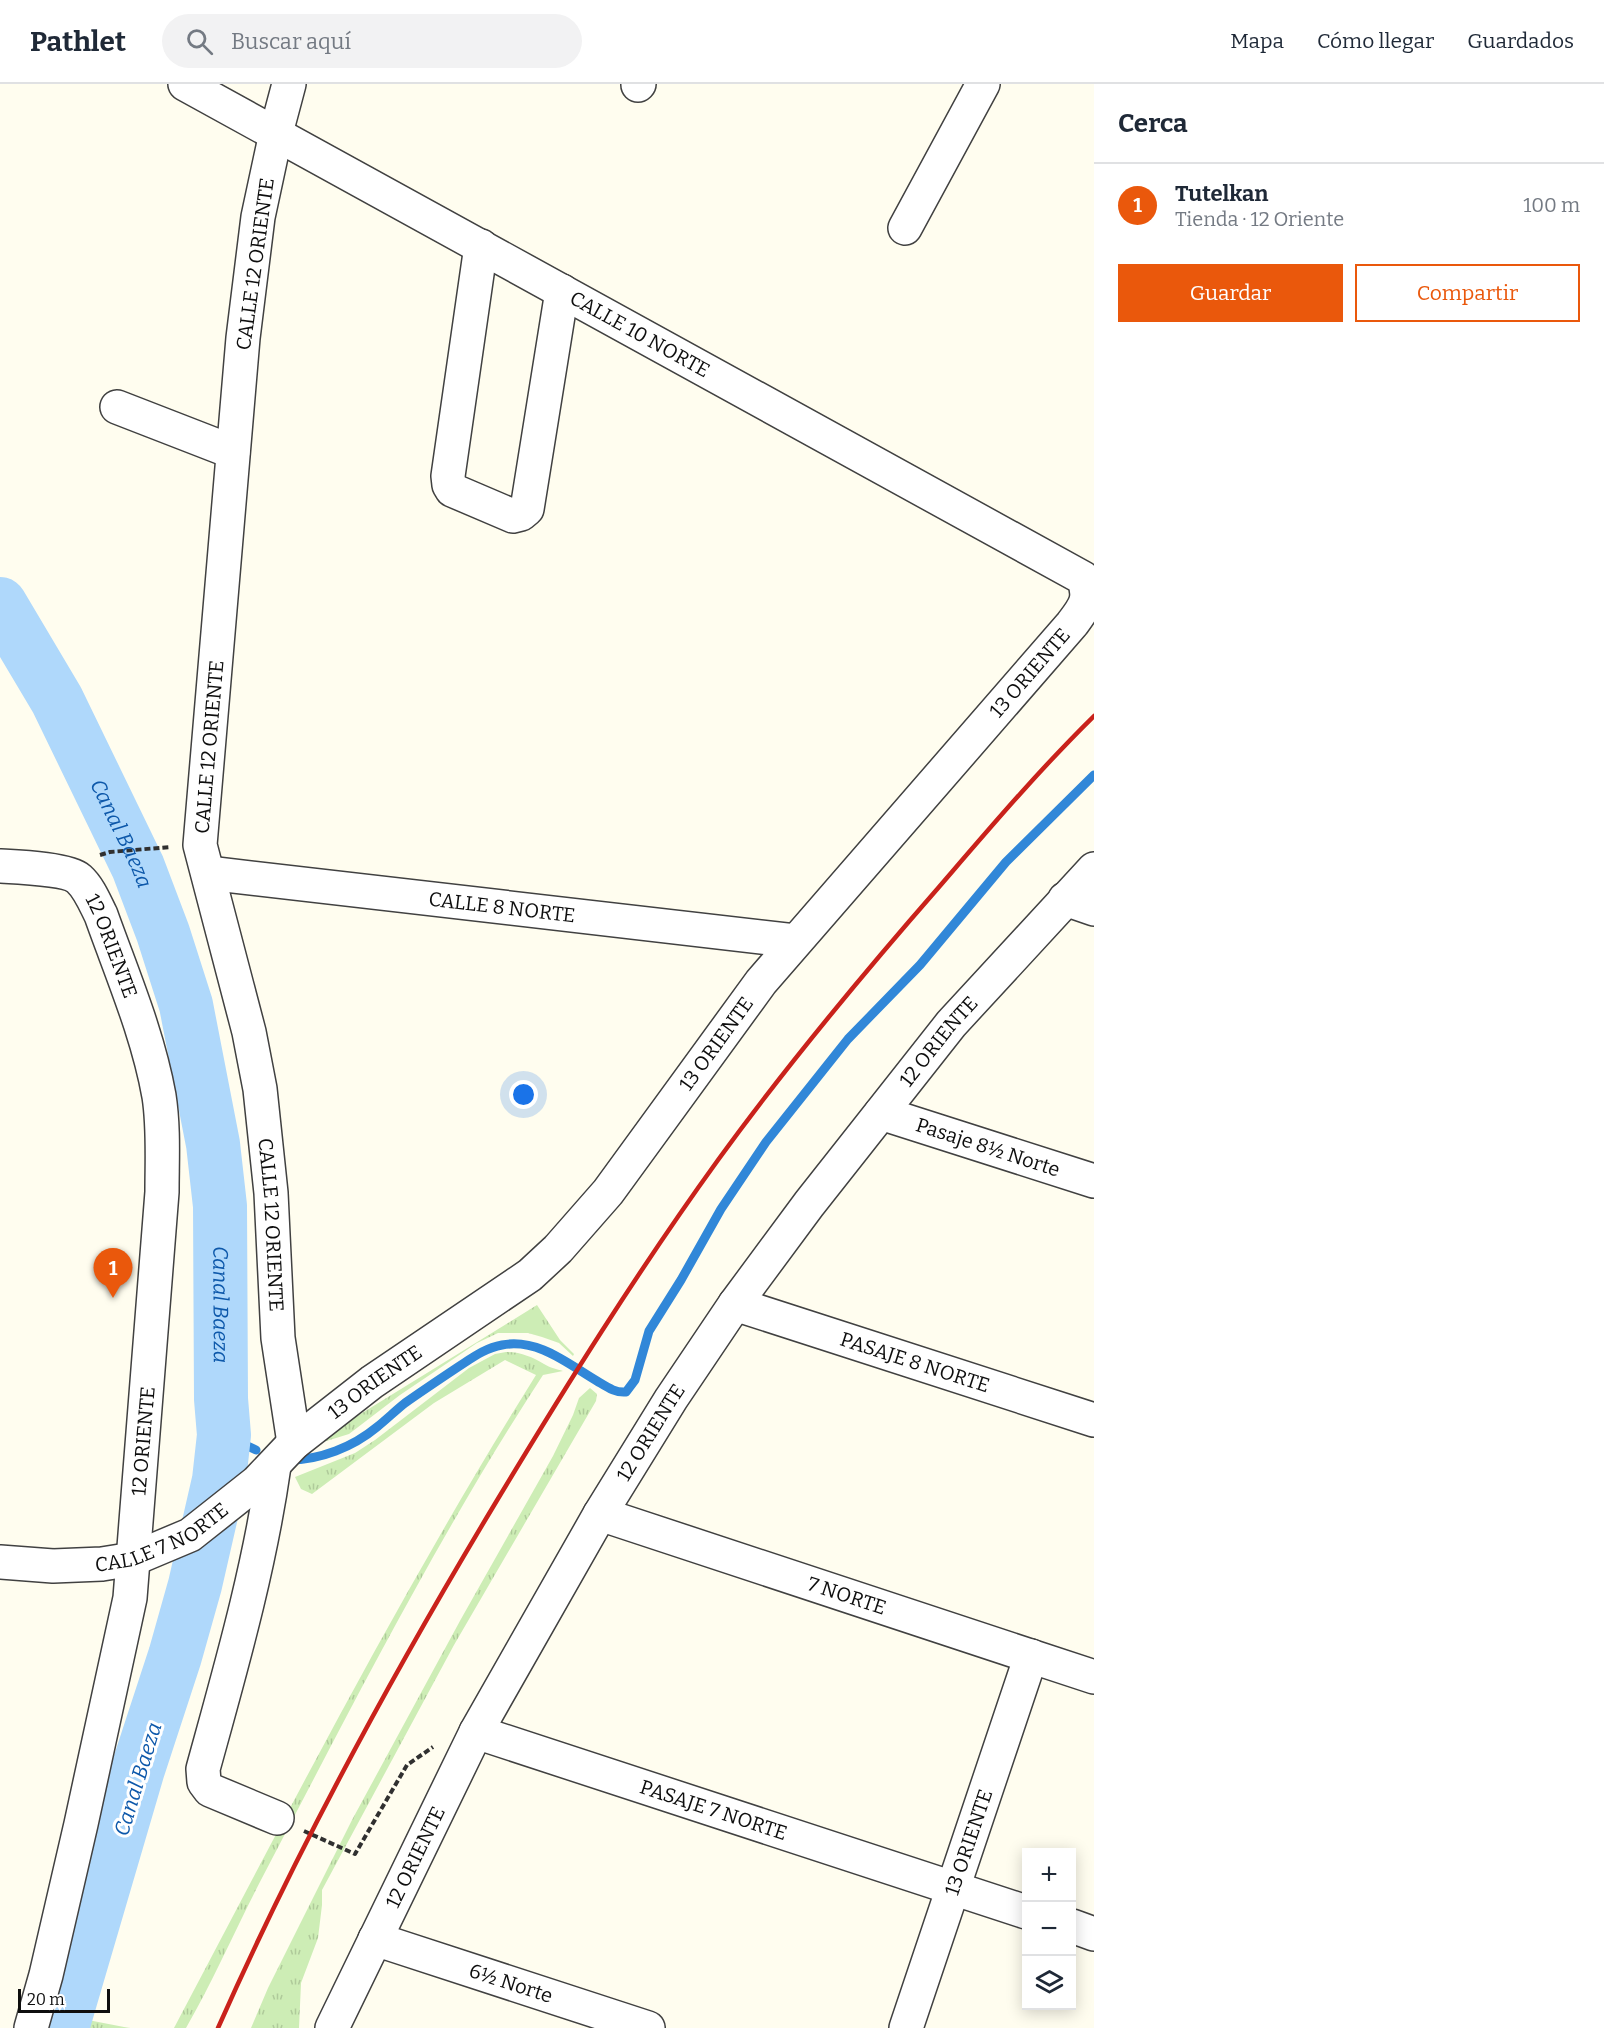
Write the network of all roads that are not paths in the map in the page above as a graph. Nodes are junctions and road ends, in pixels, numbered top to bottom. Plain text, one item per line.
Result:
1 (185, 84) edge
2 (289, 84) edge
3 (983, 84) edge
4 (276, 133) junction
5 (905, 228) dead end
6 (481, 246) junction
7 (562, 291) junction
8 (117, 407) dead end
9 (233, 452) junction
10 (1089, 574) edge
11 (0, 866) edge
12 (1094, 869) edge
13 (208, 873) junction
14 (1079, 904) edge
15 (795, 941) junction
16 (881, 1113) junction
17 (1094, 1181) edge
18 (735, 1304) junction
19 (1094, 1420) edge
20 (275, 1464) junction
21 (600, 1514) junction
22 (133, 1559) junction
23 (0, 1562) edge
24 (1031, 1656) junction
25 (1094, 1677) edge
26 (476, 1732) junction
27 (277, 1818) road end
28 (953, 1887) junction
29 (1022, 1911) edge
30 (1076, 1928) edge
31 (1094, 1934) edge
32 (375, 1939) junction
33 (31, 2028) edge
34 (332, 2028) edge
35 (648, 2028) edge
36 (906, 2028) edge

1 - 4 street, CALLE 10 NORTE
2 - 4 street, CALLE 12 ORIENTE
3 - 5 street
4 - 6 street, CALLE 10 NORTE
4 - 9 street, CALLE 12 ORIENTE
6 - 7 street, CALLE 10 NORTE
6 - 7 street
7 - 10 street, CALLE 10 NORTE
8 - 9 street
9 - 13 street, CALLE 12 ORIENTE
10 - 15 street, 13 ORIENTE
11 - 22 street, 12 ORIENTE
12 - 14 street, 12 ORIENTE
13 - 15 street, CALLE 8 NORTE
13 - 20 street, CALLE 12 ORIENTE
14 - 16 street, 12 ORIENTE
15 - 20 street, 13 ORIENTE
16 - 17 street, Pasaje 8½ Norte
16 - 18 street, 12 ORIENTE
18 - 19 street, PASAJE 8 NORTE
18 - 21 street, 12 ORIENTE
20 - 22 street, CALLE 7 NORTE
20 - 27 street
21 - 24 street, 7 NORTE
21 - 26 street, 12 ORIENTE
22 - 23 street, CALLE 7 NORTE
22 - 33 street, 12 ORIENTE
24 - 25 street, 7 NORTE
24 - 28 street, 13 ORIENTE
26 - 28 street, PASAJE 7 NORTE
26 - 32 street, 12 ORIENTE
28 - 29 street, PASAJE 7 NORTE
28 - 36 street, 13 ORIENTE
30 - 31 street
32 - 34 street, 12 ORIENTE
32 - 35 street, 6½ Norte

